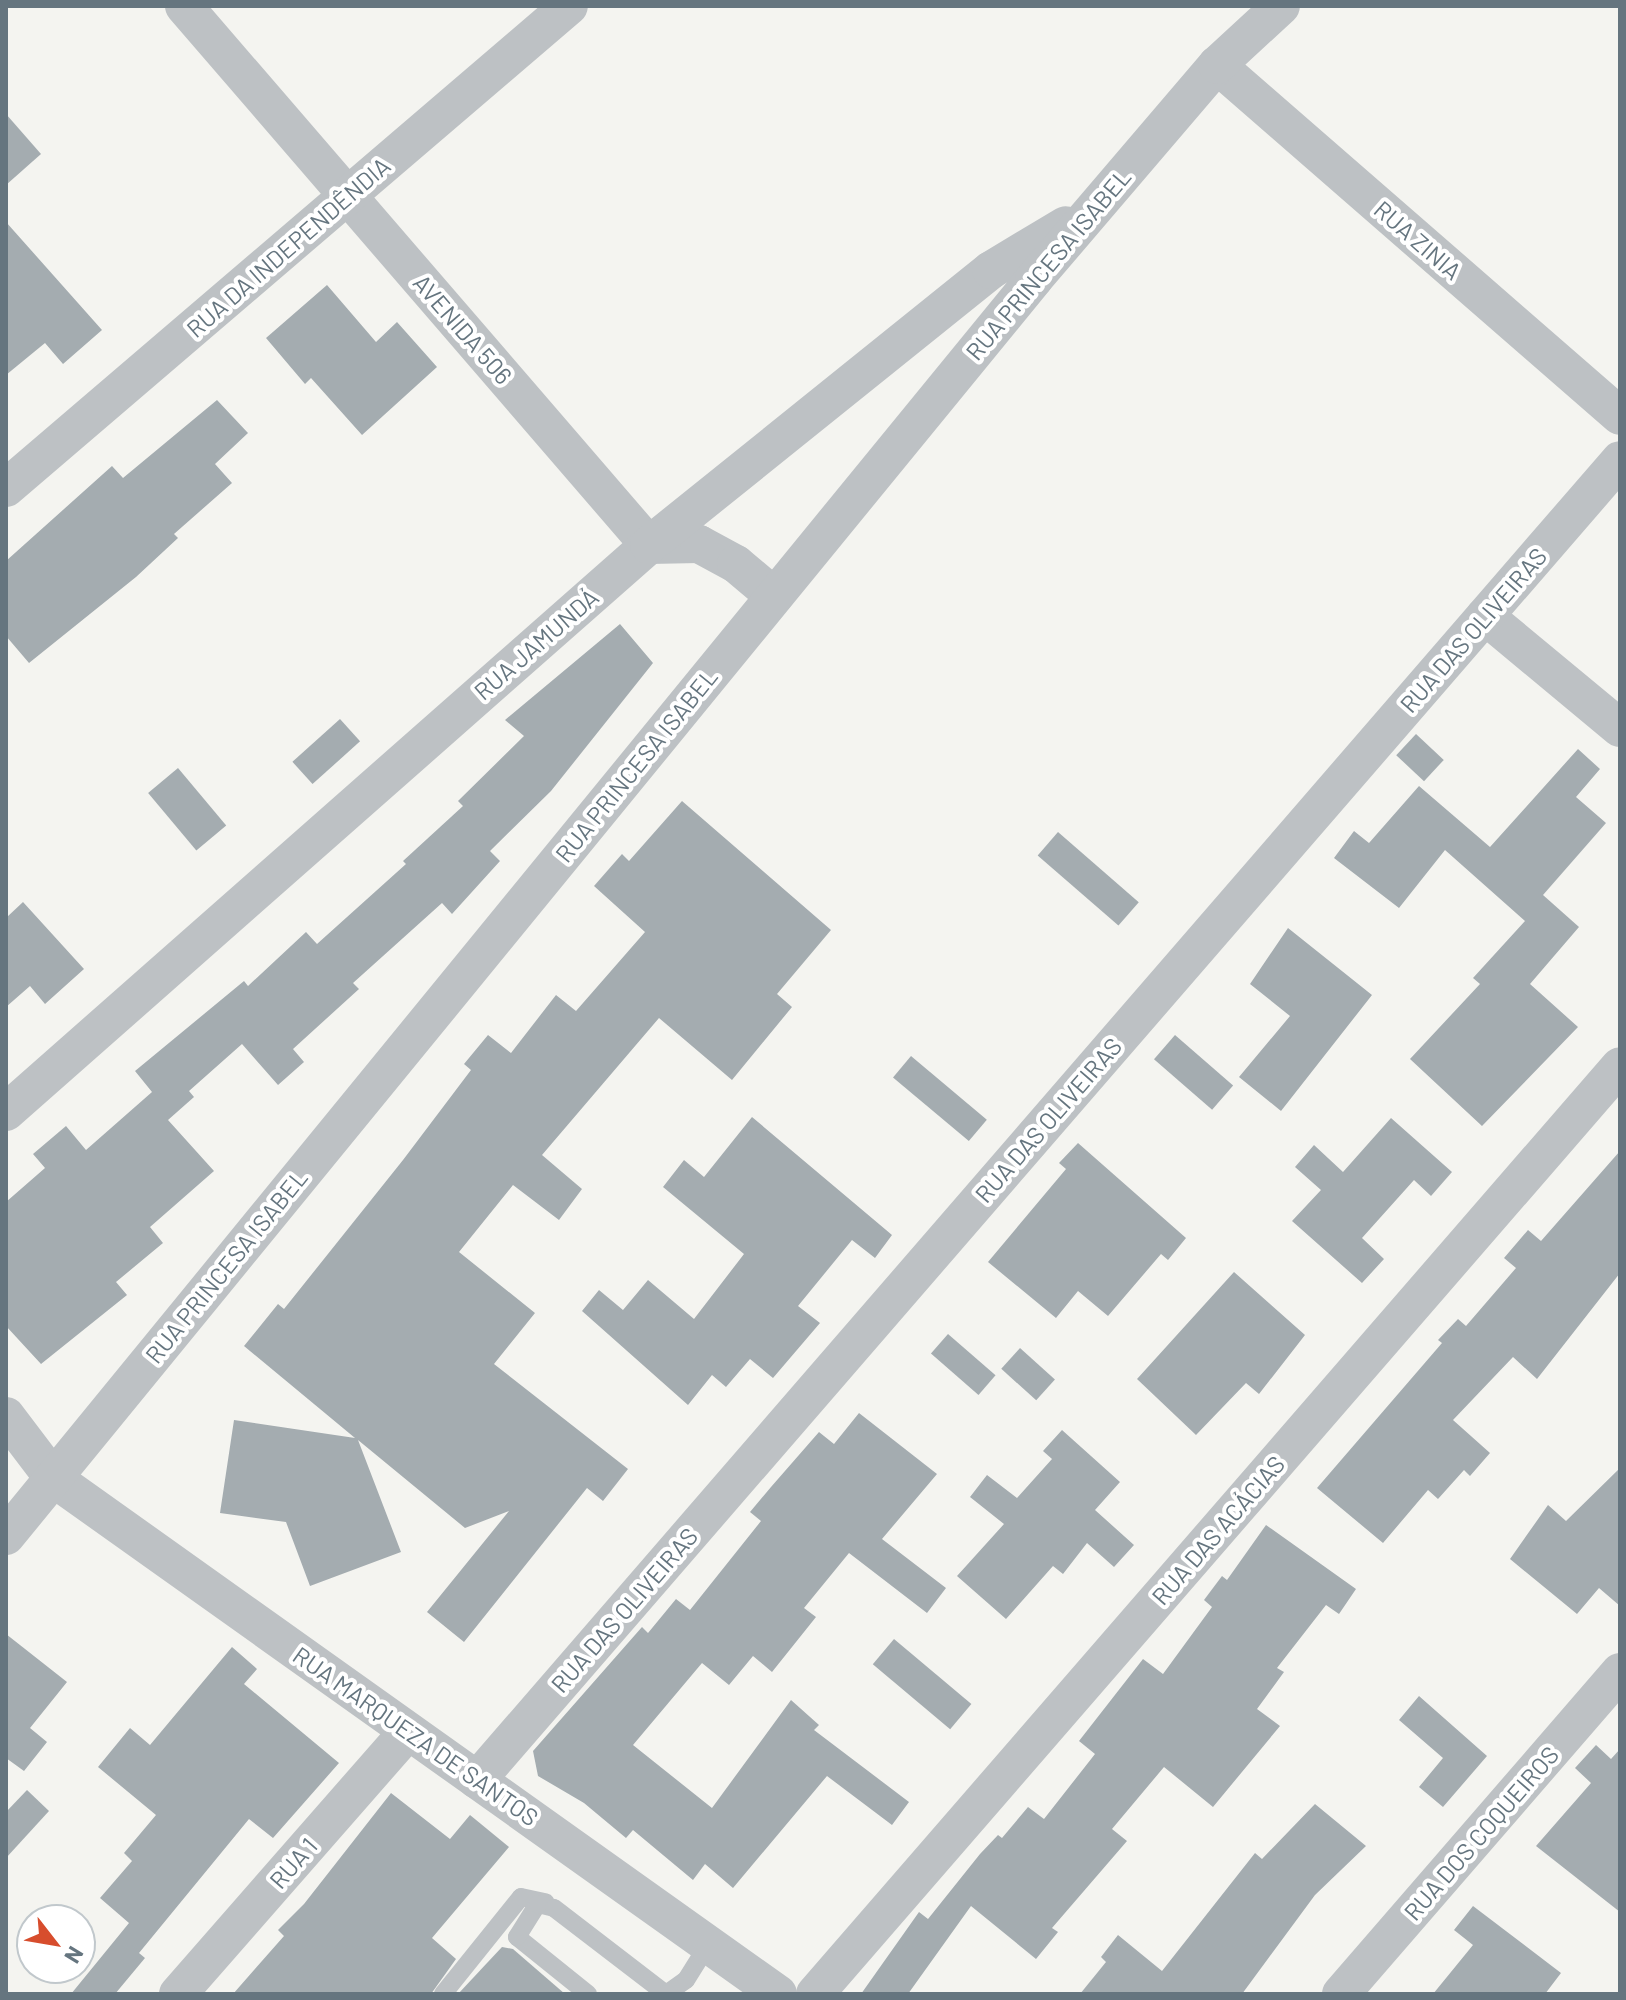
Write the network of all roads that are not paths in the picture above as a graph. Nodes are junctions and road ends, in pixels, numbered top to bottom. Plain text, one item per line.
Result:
1 (184, 6) edge
2 (569, 6) edge
3 (1281, 6) edge
4 (1217, 65) junction
5 (348, 195) junction
6 (1093, 210) junction
7 (1620, 416) edge
8 (1620, 460) edge
9 (6, 488) edge
10 (649, 545) junction
11 (774, 596) junction
12 (1485, 616) junction
13 (1620, 728) edge
14 (1620, 1066) edge
15 (6, 1112) edge
16 (6, 1416) edge
17 (53, 1478) junction
18 (6, 1536) edge
19 (1620, 1672) edge
20 (408, 1731) junction
21 (477, 1780) junction
22 (545, 1902) junction
23 (490, 1938) junction
24 (709, 1943) junction
25 (522, 1945) junction
26 (178, 1994) edge
27 (443, 1994) edge
28 (588, 1994) edge
29 (666, 1994) edge
30 (778, 1994) edge
31 (815, 1994) edge
32 (1341, 1994) edge

1 - 5 street, AVENIDA 506
2 - 5 street, RUA DA INDEPENDÊNDIA
3 - 4 street, RUA PRINCESA ISABEL
4 - 6 street, RUA PRINCESA ISABEL
4 - 7 street, RUA ZINIA
5 - 9 street, RUA DA INDEPENDÊNDIA
5 - 10 street, AVENIDA 506
6 - 10 street, RUA JAMUNDÁ
6 - 11 street, RUA PRINCESA ISABEL
8 - 12 street, RUA DAS OLIVEIRAS
10 - 11 street
10 - 15 street, RUA JAMUNDÁ
11 - 17 street, RUA PRINCESA ISABEL
12 - 13 street
12 - 21 street, RUA DAS OLIVEIRAS
14 - 31 street, RUA DAS ACÁCIAS
16 - 17 street, RUA MARQUEZA DE SANTOS
17 - 18 street, RUA PRINCESA ISABEL
17 - 20 street, RUA MARQUEZA DE SANTOS
19 - 32 street, RUA DOS COQUEIROS
20 - 21 street, RUA MARQUEZA DE SANTOS
20 - 26 street, RUA 1
21 - 24 street, RUA MARQUEZA DE SANTOS
22 - 23 lane
22 - 25 lane
22 - 29 lane
23 - 25 lane
23 - 27 lane
24 - 29 lane
24 - 30 street, RUA MARQUEZA DE SANTOS
25 - 28 lane

